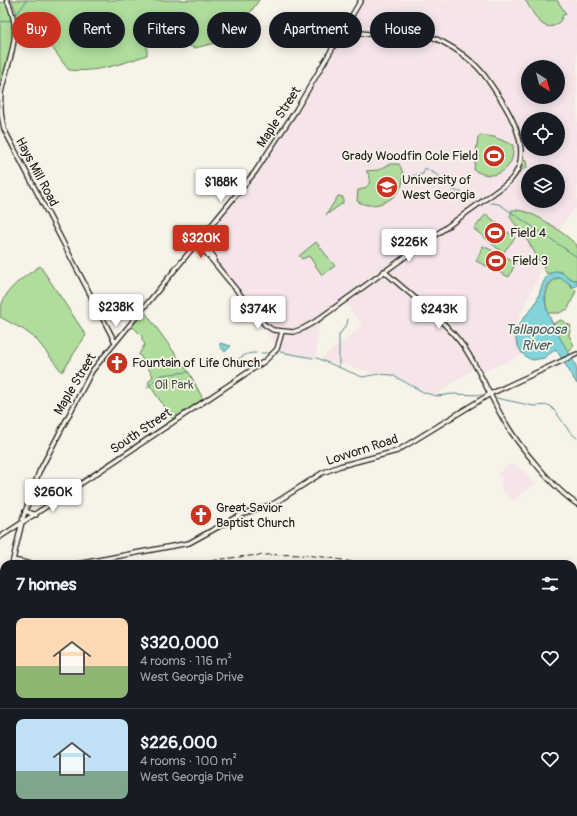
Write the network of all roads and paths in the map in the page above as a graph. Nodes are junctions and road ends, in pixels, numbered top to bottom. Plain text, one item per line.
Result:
1 (7, 0) edge
2 (361, 0) edge
3 (354, 12) edge
4 (362, 33) edge
5 (333, 48) edge
6 (199, 241) junction
7 (384, 272) junction
8 (282, 332) junction
9 (115, 342) junction
10 (576, 354) edge
11 (490, 394) junction
12 (577, 504) edge
13 (25, 511) junction
14 (36, 515) junction
15 (22, 523) junction
16 (11, 530) junction
17 (19, 534) junction
18 (0, 537) edge
19 (13, 560) edge
20 (98, 560) edge

1 - 9 street, Hays Mill Road
2 - 3 street, Maple Street
4 - 7 street
5 - 6 street, Maple Street
6 - 8 street
6 - 9 street, Maple Street
7 - 8 street
7 - 11 street
8 - 14 street, South Street
9 - 13 street, Maple Street
10 - 11 street, Lovvorn Road
11 - 12 street
11 - 20 street, Lovvorn Road
13 - 14 street
13 - 15 street, Maple Street
14 - 15 street, South Street
15 - 16 street, South Street
15 - 17 street, Maple Street
16 - 17 street
16 - 18 street, South Street
17 - 19 street, Maple Street

